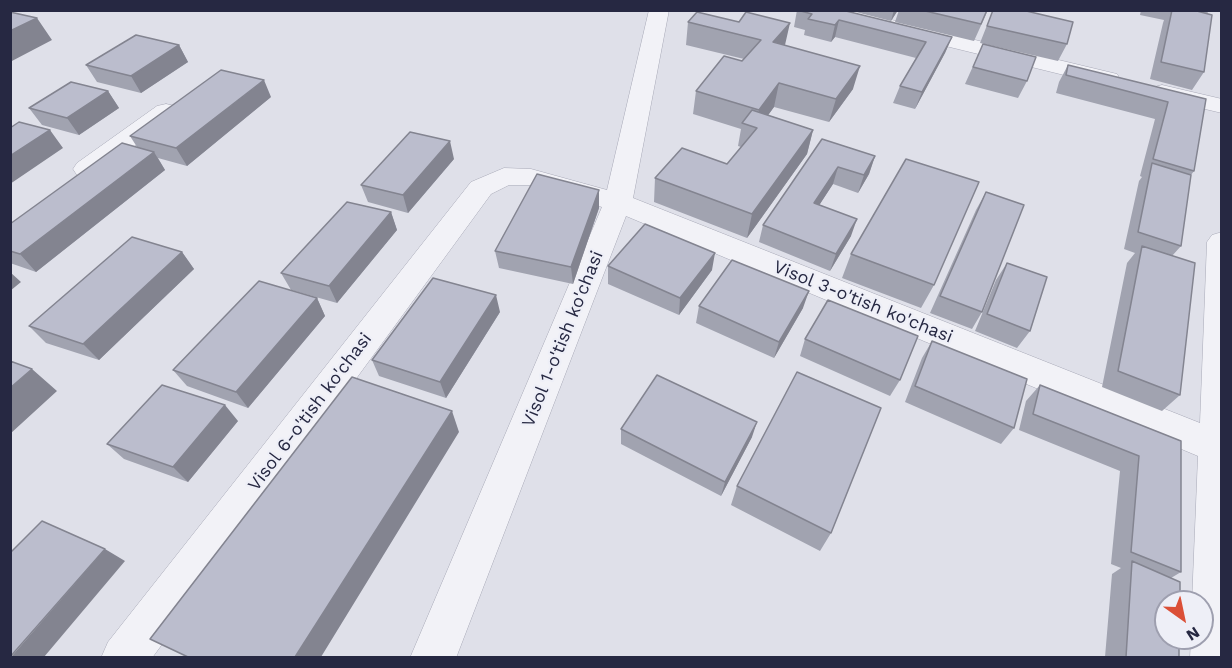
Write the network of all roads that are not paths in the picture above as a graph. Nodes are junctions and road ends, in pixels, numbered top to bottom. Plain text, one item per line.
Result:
1 (659, 10) edge
2 (822, 10) edge
3 (184, 98) edge
4 (1221, 106) edge
5 (504, 176) joint
6 (68, 182) edge
7 (618, 202) junction
8 (1221, 242) edge
9 (1217, 447) junction
10 (1219, 488) edge
11 (123, 657) edge
12 (433, 657) edge
13 (1213, 657) edge

1 - 7 street, Visol 1-o'tish ko'chasi
2 - 4 street
3 - 6 street
5 - 7 street, Visol 3-o'tish ko'chasi
5 - 11 street, Visol 6-o'tish ko'chasi
7 - 9 street, Visol 3-o'tish ko'chasi
7 - 12 street, Visol 1-o'tish ko'chasi
8 - 9 street
9 - 10 street
10 - 13 street

